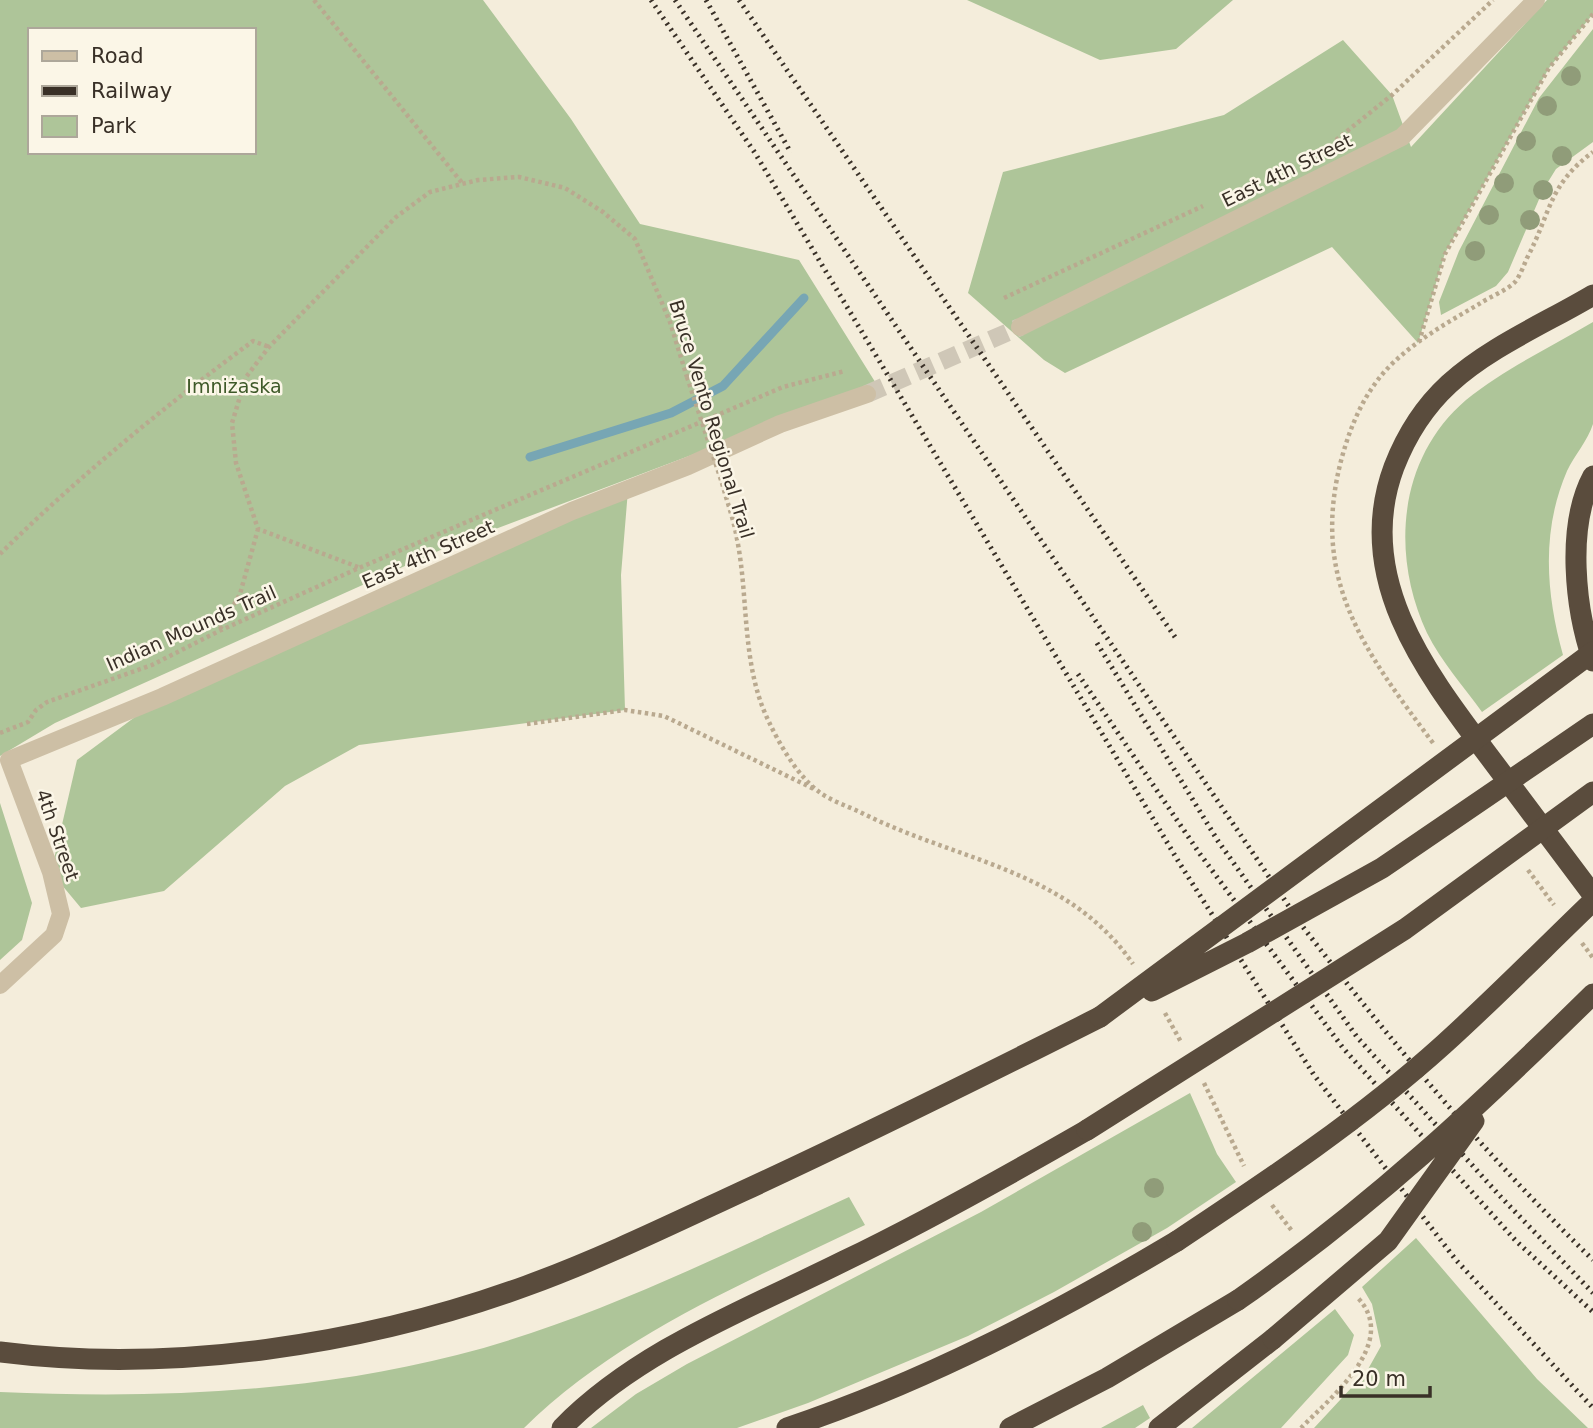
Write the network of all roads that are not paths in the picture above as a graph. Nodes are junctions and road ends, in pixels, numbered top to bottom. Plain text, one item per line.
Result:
1 (1536, 0) edge
2 (1593, 295) edge
3 (1020, 327) tunnel mouth
4 (867, 394) tunnel mouth
5 (1593, 476) edge
6 (1593, 652) edge
7 (1593, 661) edge
8 (1593, 724) edge
9 (5, 757) edge
10 (1593, 792) edge
11 (1593, 895) edge
12 (1593, 901) edge
13 (0, 985) edge
14 (1593, 994) edge
15 (1100, 1017) junction
16 (1501, 1084) junction
17 (0, 1352) edge
18 (565, 1425) edge
19 (787, 1428) edge
20 (1010, 1428) edge
21 (1159, 1428) edge

1 - 3 street, East 4th Street
2 - 11 highway
4 - 9 street, East 4th Street
5 - 7 highway
6 - 15 highway, bridge
8 - 15 highway, bridge
9 - 13 street, 4th Street
10 - 18 highway, bridge
12 - 19 highway, bridge
14 - 16 highway, bridge
15 - 17 highway
16 - 20 highway, bridge
16 - 21 highway, bridge

